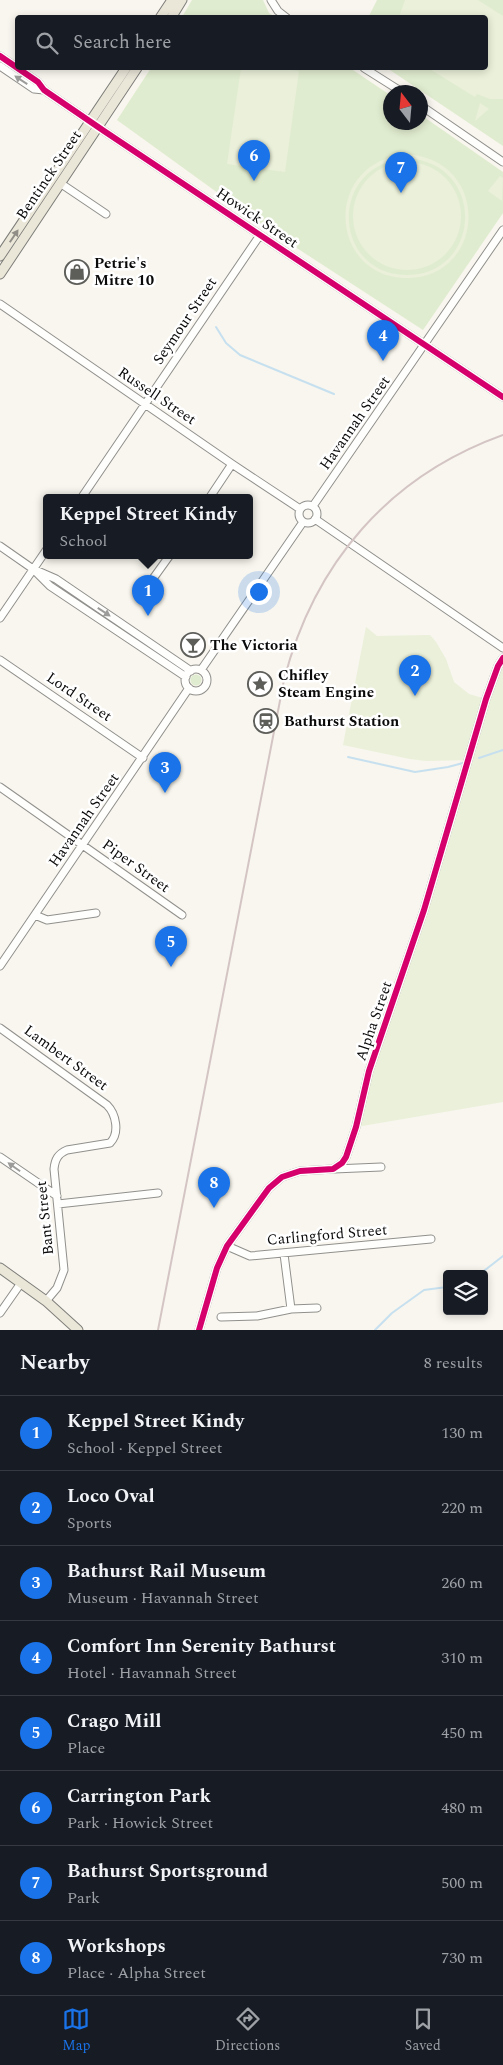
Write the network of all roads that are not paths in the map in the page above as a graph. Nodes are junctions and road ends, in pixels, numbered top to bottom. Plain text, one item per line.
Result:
1 (172, 0) edge
2 (182, 0) edge
3 (272, 0) edge
4 (162, 15) edge
5 (173, 15) edge
6 (283, 15) edge
7 (0, 56) edge
8 (0, 66) edge
9 (15, 66) edge
10 (20, 70) edge
11 (125, 70) edge
12 (135, 70) edge
13 (367, 70) edge
14 (391, 85) edge
15 (44, 90) junction
16 (428, 110) edge
17 (93, 124) junction
18 (503, 162) edge
19 (60, 183) junction
20 (106, 214) dead end
21 (503, 230) edge
22 (260, 234) junction
23 (0, 256) edge
24 (0, 274) edge
25 (0, 304) edge
26 (424, 345) junction
27 (503, 398) edge
28 (144, 404) junction
29 (232, 464) junction
30 (84, 494) edge
31 (212, 494) edge
32 (313, 506) junction
33 (300, 509) junction
34 (316, 518) junction
35 (303, 522) junction
36 (0, 546) edge
37 (43, 555) edge
38 (167, 559) edge
39 (33, 569) junction
40 (148, 586) dead end
41 (84, 599) junction
42 (80, 606) junction
43 (0, 618) edge
44 (148, 642) junction
45 (503, 648) edge
46 (142, 649) junction
47 (503, 658) edge
48 (0, 660) edge
49 (201, 670) junction
50 (188, 674) junction
51 (189, 688) junction
52 (143, 758) junction
53 (0, 787) edge
54 (83, 845) junction
55 (96, 914) dead end
56 (35, 915) junction
57 (182, 915) dead end
58 (0, 966) edge
59 (0, 1028) edge
60 (113, 1142) joint
61 (0, 1157) edge
62 (381, 1167) dead end
63 (332, 1169) junction
64 (158, 1193) dead end
65 (58, 1200) junction
66 (431, 1239) dead end
67 (227, 1246) junction
68 (284, 1254) junction
69 (0, 1268) edge
70 (21, 1283) junction
71 (46, 1301) junction
72 (317, 1308) dead end
73 (291, 1309) junction
74 (0, 1314) edge
75 (221, 1317) dead end
76 (76, 1329) edge
77 (199, 1330) edge

1 - 4 main road
2 - 5 main road
3 - 6 street
7 - 9 street, Howick Street
15 -> 8 street, Howick Street
10 - 15 street, Howick Street
11 - 17 main road, Bentinck Street
12 - 17 main road, Bentinck Street
13 - 14 street
15 - 17 street, Howick Street
16 - 18 street
17 - 19 main road, Bentinck Street
17 - 22 street, Howick Street
23 -> 17 main road, Bentinck Street
19 - 20 street
19 - 24 main road, Bentinck Street
21 - 26 street, Havannah Street
22 - 26 street, Howick Street
22 - 28 street, Seymour Street
25 - 28 street, Russell Street
26 - 27 street, Howick Street
26 - 32 street, Havannah Street
28 - 29 street, Russell Street
28 - 30 street, Seymour Street
29 - 31 street
29 - 33 street, Russell Street
32 - 33 street
32 - 34 street
33 - 35 street
34 - 35 street
34 - 45 street
35 - 49 street
36 - 39 street
37 - 39 street
38 - 40 street
39 - 41 street
39 - 42 street
39 - 43 street
41 - 42 street
41 -> 44 street
42 - 46 street
44 - 46 street
44 - 50 street
46 - 50 street
47 - 63 street, Alpha Street
48 - 52 street, Lord Street
49 - 50 street
49 - 51 street
50 - 51 street
51 - 52 street, Havannah Street
52 - 54 street, Havannah Street
53 - 54 street, Piper Street
54 - 56 street, Havannah Street
54 - 57 street, Piper Street
55 - 56 street
56 - 58 street, Havannah Street
59 - 60 street, Lambert Street
60 - 65 street, Bant Street
65 -> 61 street
62 - 63 street
63 - 67 street
64 - 65 street
65 - 71 street, Bant Street
66 - 68 street, Carlingford Street
67 - 68 street, Carlingford Street
67 - 77 street
68 - 73 street
69 - 70 main road
70 - 71 main road
70 - 74 street
71 - 76 main road
72 - 73 street
73 - 75 street

